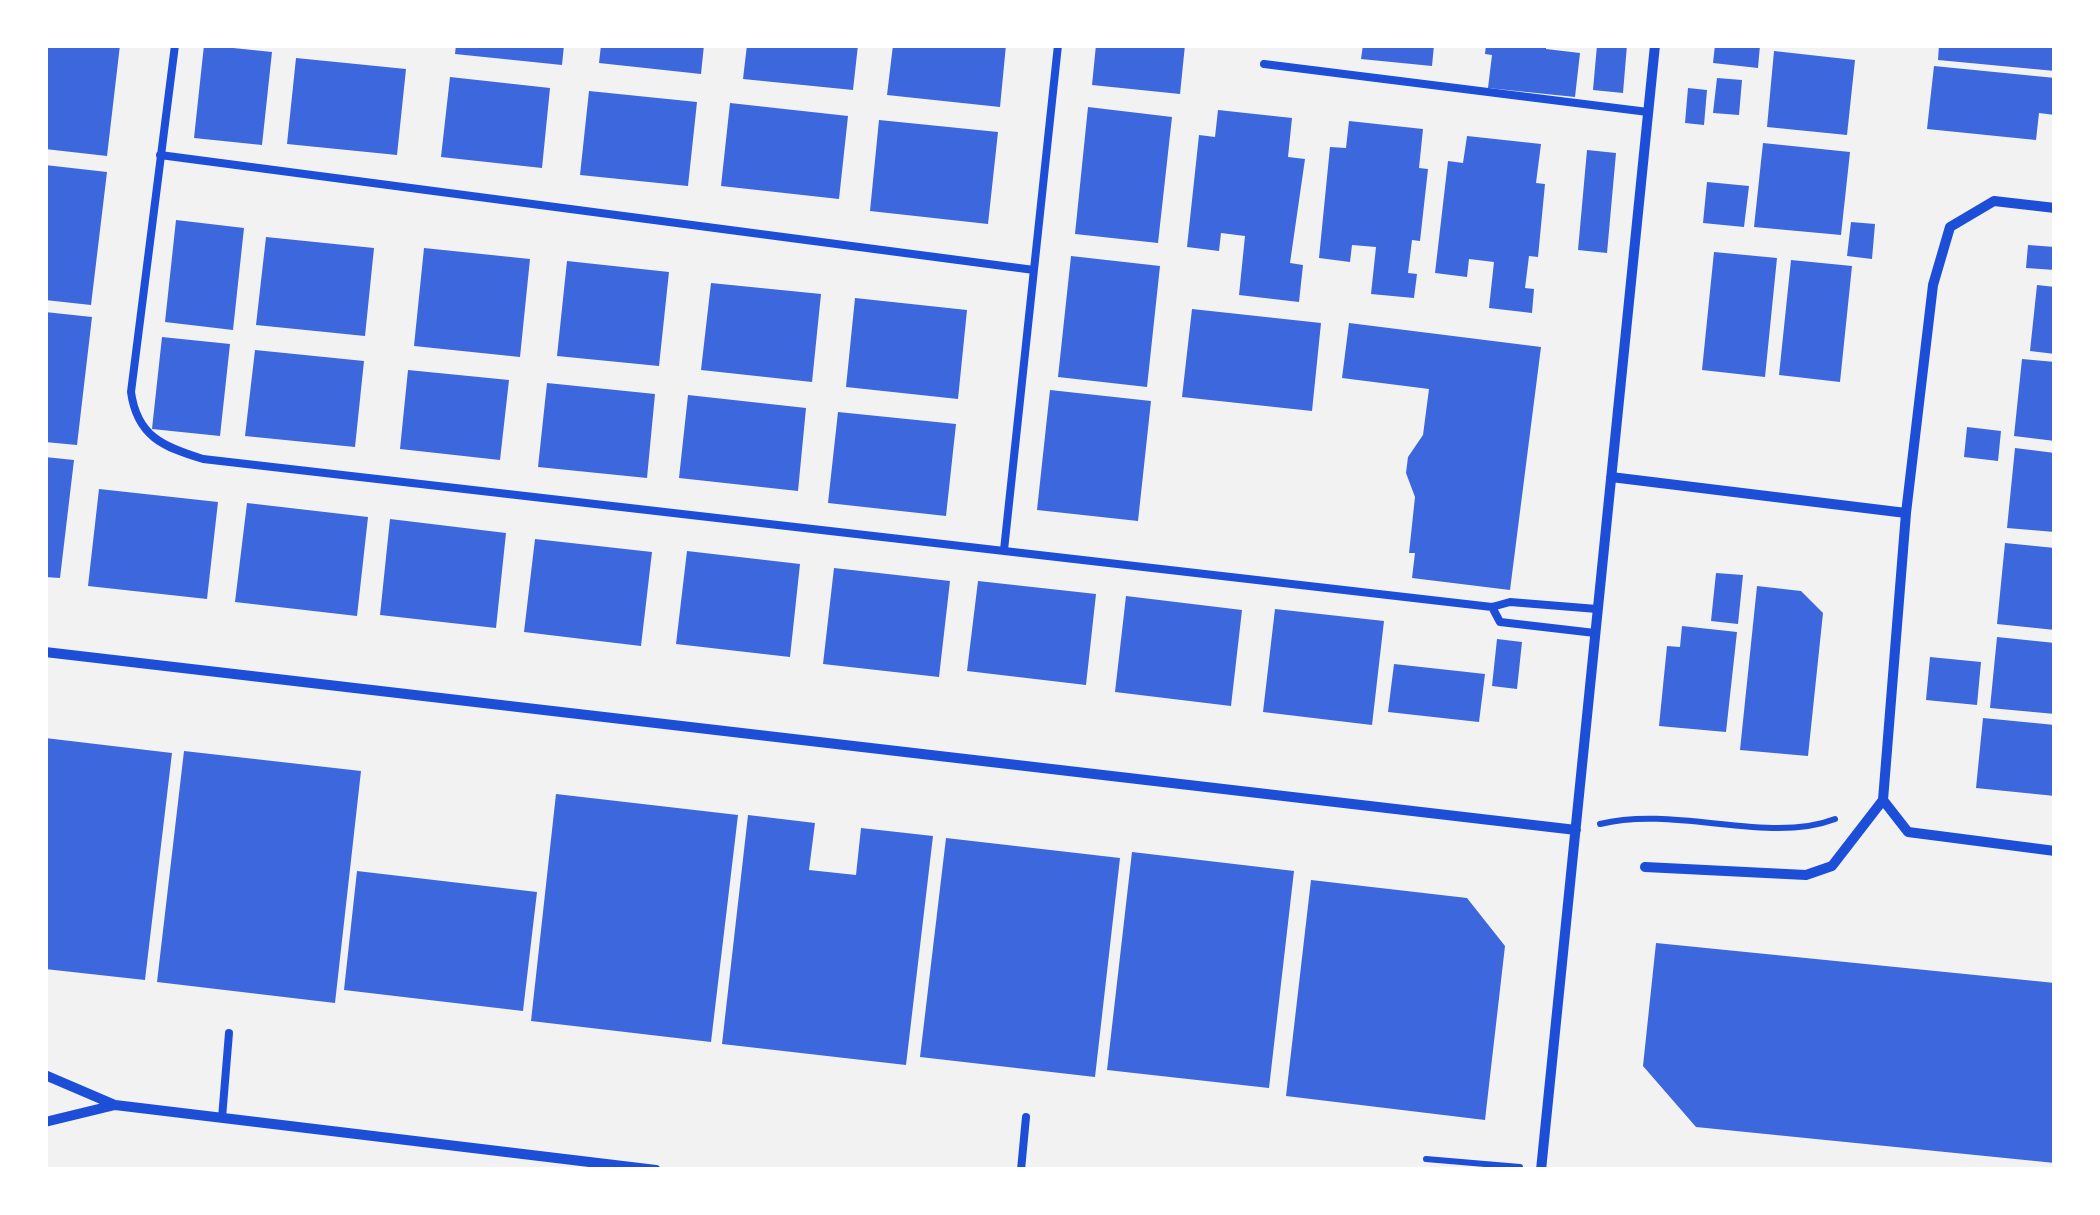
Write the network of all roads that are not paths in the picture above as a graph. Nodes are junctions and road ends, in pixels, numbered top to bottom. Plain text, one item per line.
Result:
1 (175, 45) edge
2 (1058, 45) edge
3 (1654, 45) edge
4 (1264, 64) dead end
5 (1648, 112) junction
6 (160, 154) junction
7 (2055, 208) edge
8 (1034, 270) junction
9 (1611, 477) junction
10 (1906, 514) junction
11 (1004, 550) junction
12 (1492, 607) junction
13 (1597, 610) junction
14 (1595, 633) junction
15 (45, 652) edge
16 (1883, 800) junction
17 (1576, 830) junction
18 (2055, 851) edge
19 (1644, 867) dead end
20 (229, 1034) dead end
21 (45, 1075) edge
22 (115, 1105) junction
23 (1026, 1117) dead end
24 (222, 1118) junction
25 (45, 1122) edge
26 (656, 1170) edge
27 (1022, 1170) edge
28 (1542, 1170) edge

1 - 6 lane
2 - 8 lane
3 - 5 street
4 - 5 lane
5 - 9 street
6 - 8 lane
6 - 11 lane
7 - 10 street
8 - 11 lane
9 - 10 street
9 - 13 street
10 - 16 street
11 - 12 lane
12 - 13 lane
12 - 14 lane
13 - 14 street
14 - 17 street
15 - 17 street
16 - 18 street
16 - 19 street
17 - 28 street
20 - 24 lane
21 - 22 street
22 - 24 street
22 - 25 street
23 - 27 lane
24 - 26 street

